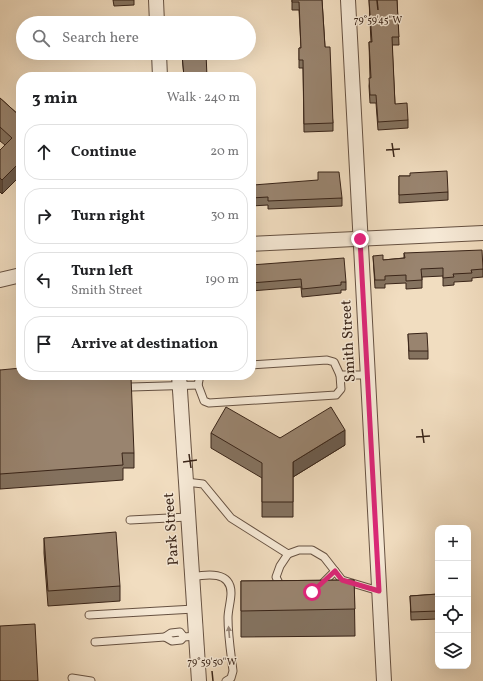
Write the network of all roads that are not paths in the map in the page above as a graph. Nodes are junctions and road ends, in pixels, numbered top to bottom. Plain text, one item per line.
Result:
1 (156, 0) edge
2 (348, 0) edge
3 (157, 16) edge
4 (159, 60) edge
5 (160, 72) edge
6 (483, 232) edge
7 (360, 239) junction
8 (256, 244) edge
9 (16, 276) edge
10 (0, 280) edge
11 (256, 365) edge
12 (340, 375) junction
13 (367, 375) junction
14 (179, 380) edge
15 (199, 380) edge
16 (198, 385) junction
17 (131, 387) edge
18 (186, 482) junction
19 (188, 517) junction
20 (130, 520) dead end
21 (288, 554) junction
22 (335, 571) junction
23 (192, 577) junction
24 (317, 588) edge
25 (379, 591) junction
26 (291, 594) edge
27 (194, 609) junction
28 (89, 615) dead end
29 (190, 636) junction
30 (95, 642) dead end
31 (72, 678) dead end
32 (90, 681) edge
33 (199, 681) edge
34 (226, 681) edge
35 (384, 681) edge

1 - 3 street
2 - 7 street, Smith Street
4 - 5 street
6 - 7 street
7 - 8 street
7 - 13 street, Smith Street
9 - 10 street
11 - 12 lane
12 - 13 lane
12 - 16 lane
13 - 25 street, Smith Street
14 - 16 lane
14 - 17 lane
14 - 18 street, Park Street
15 - 16 lane
18 - 19 street, Park Street
18 - 21 lane
19 - 20 lane
19 - 23 street, Park Street
21 - 22 lane
21 - 26 lane
22 - 24 lane
22 - 25 lane
23 - 27 street, Park Street
34 -> 23 lane
25 - 35 street, Smith Street
27 - 28 lane
27 - 29 street, Park Street
29 - 30 lane
29 - 33 street, Park Street
31 - 32 lane

